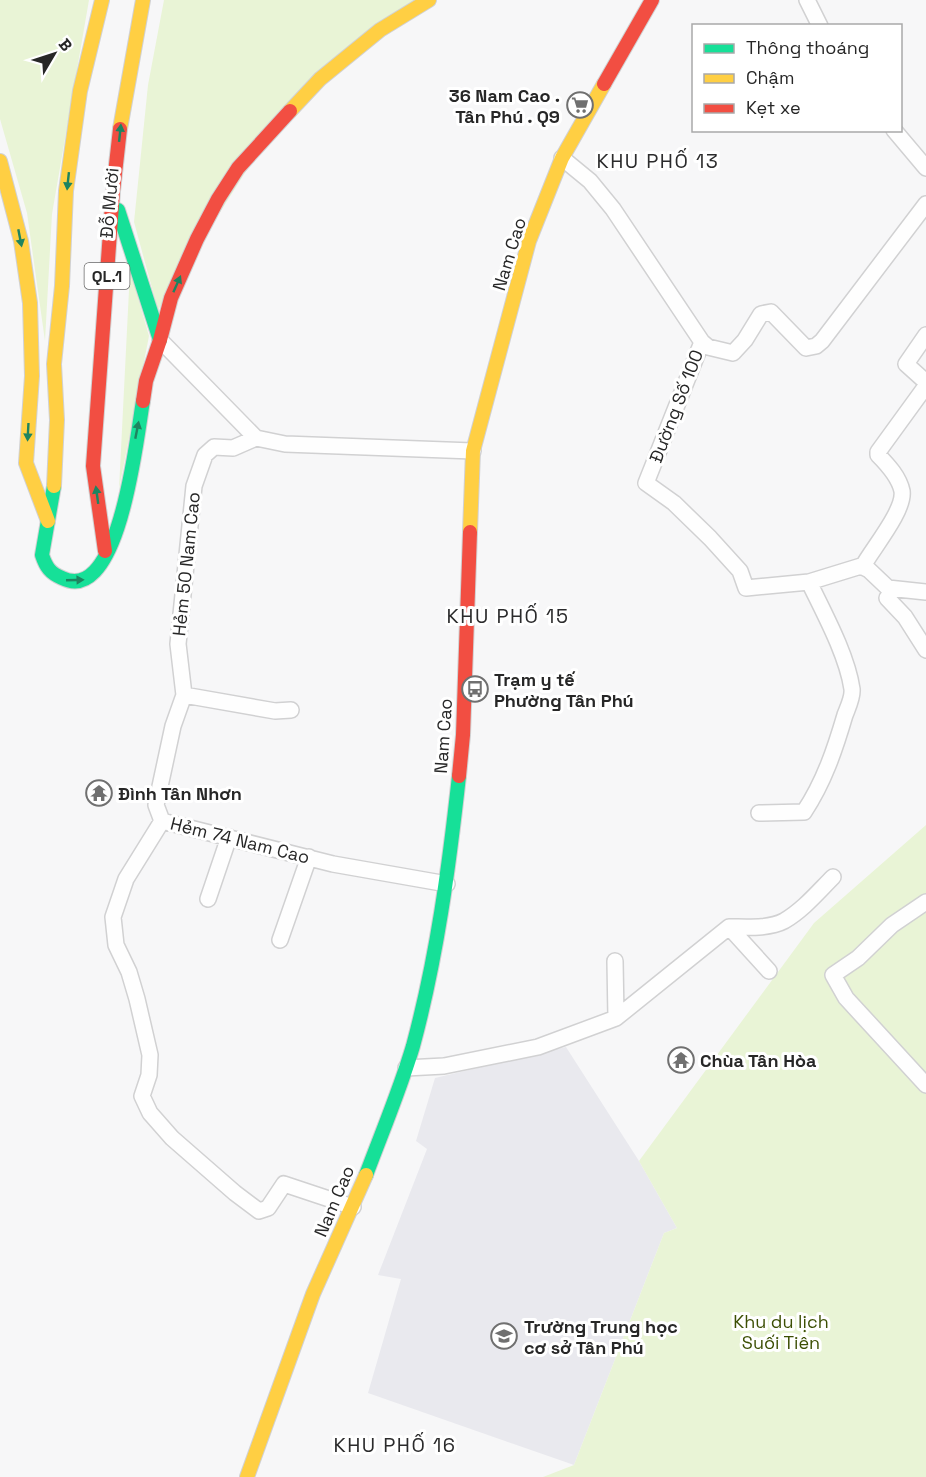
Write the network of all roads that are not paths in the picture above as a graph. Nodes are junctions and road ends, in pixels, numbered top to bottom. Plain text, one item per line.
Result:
1 (102, 0) edge
2 (113, 0) edge
3 (652, 0) edge
4 (807, 0) edge
5 (435, 1) edge
6 (149, 3) edge
7 (819, 24) edge
8 (149, 46) dead end
9 (94, 95) dead end
10 (896, 132) edge
11 (562, 158) junction
12 (0, 161) edge
13 (926, 168) edge
14 (113, 191) junction
15 (127, 197) dead end
16 (926, 204) edge
17 (229, 208) dead end
18 (79, 210) dead end
19 (123, 230) junction
20 (122, 262) dead end
21 (201, 264) dead end
22 (926, 335) edge
23 (160, 340) junction
24 (702, 342) junction
25 (926, 384) edge
26 (57, 420) junction
27 (256, 438) junction
28 (473, 451) junction
29 (111, 494) dead end
30 (48, 521) junction
31 (116, 527) junction
32 (105, 553) junction
33 (863, 566) junction
34 (809, 582) junction
35 (926, 592) edge
36 (888, 593) junction
37 (926, 650) edge
38 (184, 695) junction
39 (291, 710) dead end
40 (759, 813) dead end
41 (162, 821) junction
42 (229, 837) junction
43 (309, 857) junction
44 (833, 877) dead end
45 (447, 884) junction
46 (208, 899) dead end
47 (926, 902) edge
48 (729, 927) junction
49 (280, 940) dead end
50 (615, 961) dead end
51 (769, 971) dead end
52 (616, 1018) junction
53 (406, 1068) junction
54 (926, 1085) edge
55 (352, 1207) junction
56 (247, 1477) edge

1 -> 26 main road, Đỗ Mười / QL.1
2 - 9 main road
3 - 11 main road, Nam Cao
4 - 7 street
5 - 17 main road
23 -> 5 main road
6 - 8 main road, Đỗ Mười / QL.1
14 -> 6 main road, Đỗ Mười / QL.1
10 - 13 street
11 - 24 street, Đường Số 100
11 - 28 main road, Nam Cao
12 -> 30 main road
14 - 19 main road
32 -> 14 main road, Đỗ Mười / QL.1
15 - 19 main road, Đỗ Mười / QL.1
16 - 24 street
18 - 26 main road, Đỗ Mười / QL.1
19 - 20 main road, Đỗ Mười / QL.1
19 - 23 main road
21 - 23 main road
22 - 25 street
23 - 27 street
31 -> 23 main road, Đỗ Mười
24 - 34 street, Đường Số 100
25 - 33 street
26 - 30 main road, Đỗ Mười / QL.1
27 - 28 street
27 - 38 street, Hẻm 50 Nam Cao
28 - 45 main road, Nam Cao
29 - 31 main road
30 -> 32 main road, Đỗ Mười / QL.1
31 - 32 main road, Đỗ Mười / QL.1
33 - 34 street
33 - 36 street
34 - 40 street
35 - 36 street
36 - 37 street
38 - 39 street
38 - 41 street, Hẻm 74 Nam Cao
41 - 42 street, Hẻm 74 Nam Cao
41 - 55 street
42 - 43 street, Hẻm 74 Nam Cao
42 - 46 street
43 - 45 street, Hẻm 74 Nam Cao
43 - 49 street
44 - 48 street
45 - 53 main road, Nam Cao
47 - 54 street
48 - 51 street
48 - 52 street
50 - 52 street
52 - 53 street
53 - 55 main road, Nam Cao
55 - 56 main road, Nam Cao

